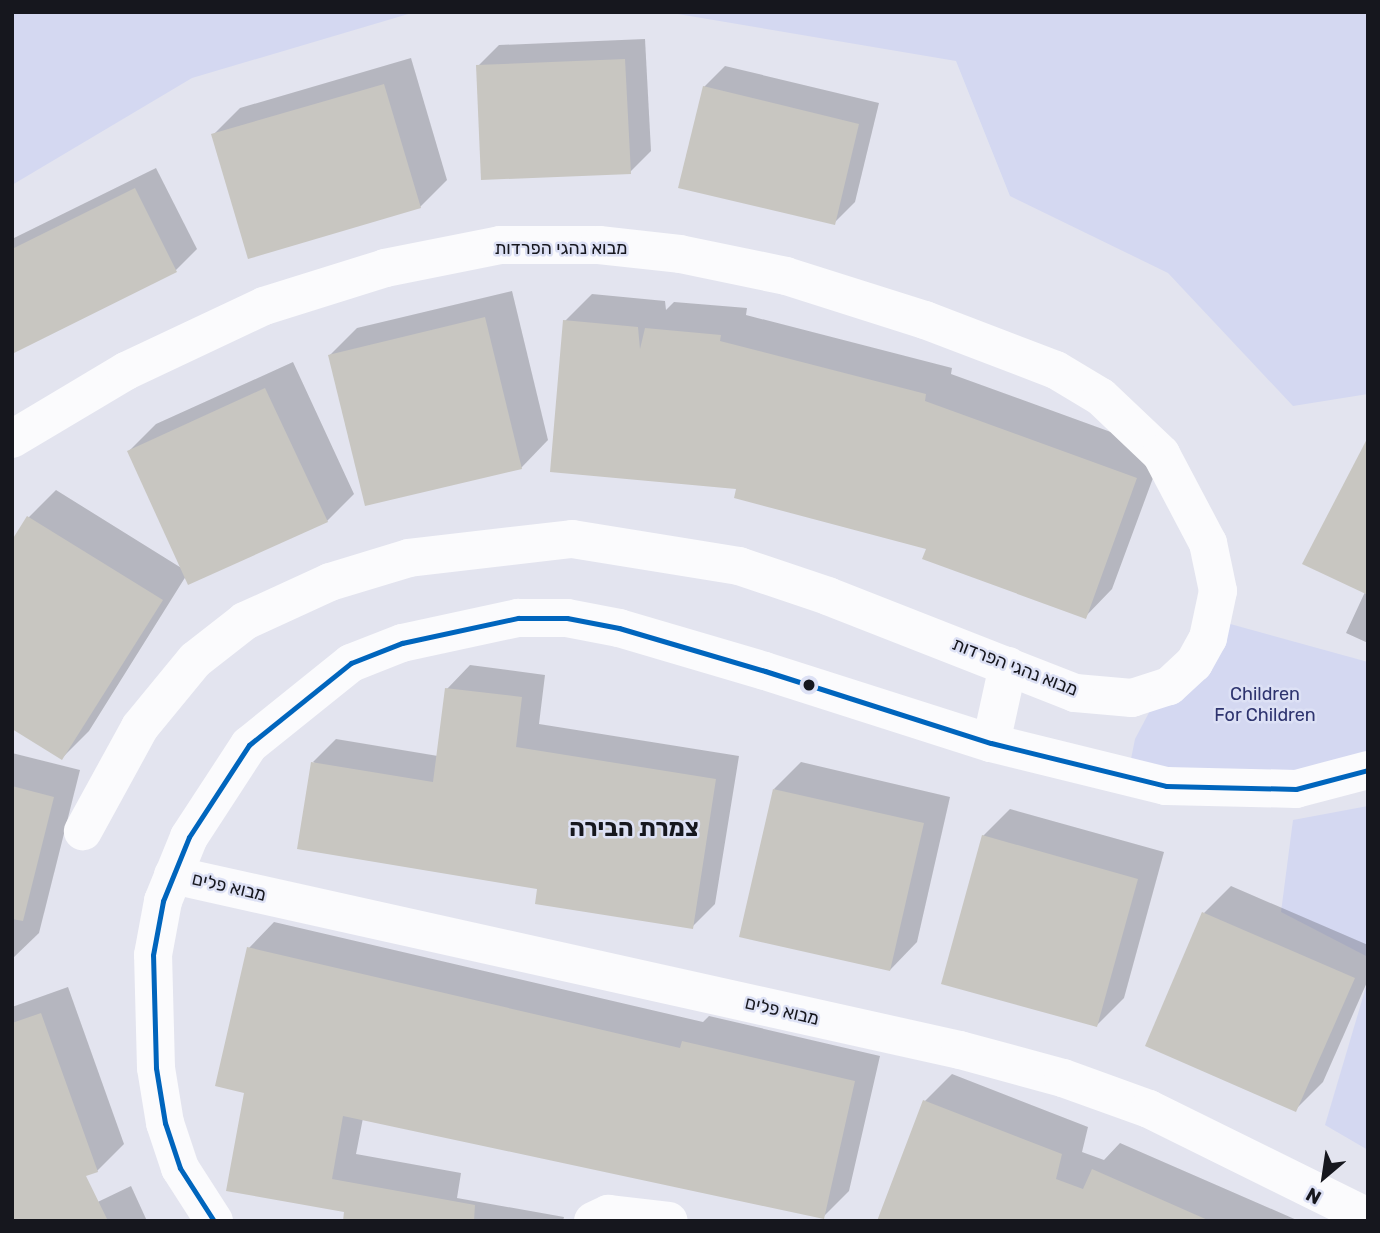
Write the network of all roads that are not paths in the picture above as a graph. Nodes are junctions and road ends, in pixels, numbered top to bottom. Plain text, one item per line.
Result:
1 (12, 439) edge
2 (1008, 666) junction
3 (991, 743) junction
4 (1368, 770) edge
5 (83, 831) dead end
6 (173, 875) junction
7 (1368, 1217) edge
8 (214, 1221) edge
9 (593, 1221) edge
10 (669, 1221) edge

1 - 2 street, מבוא נהגי הפרדות
2 - 3 street
2 - 5 street, מבוא נהגי הפרדות
3 - 4 street
3 - 6 street
6 - 7 street, מבוא פלים
6 - 8 street
9 - 10 street

